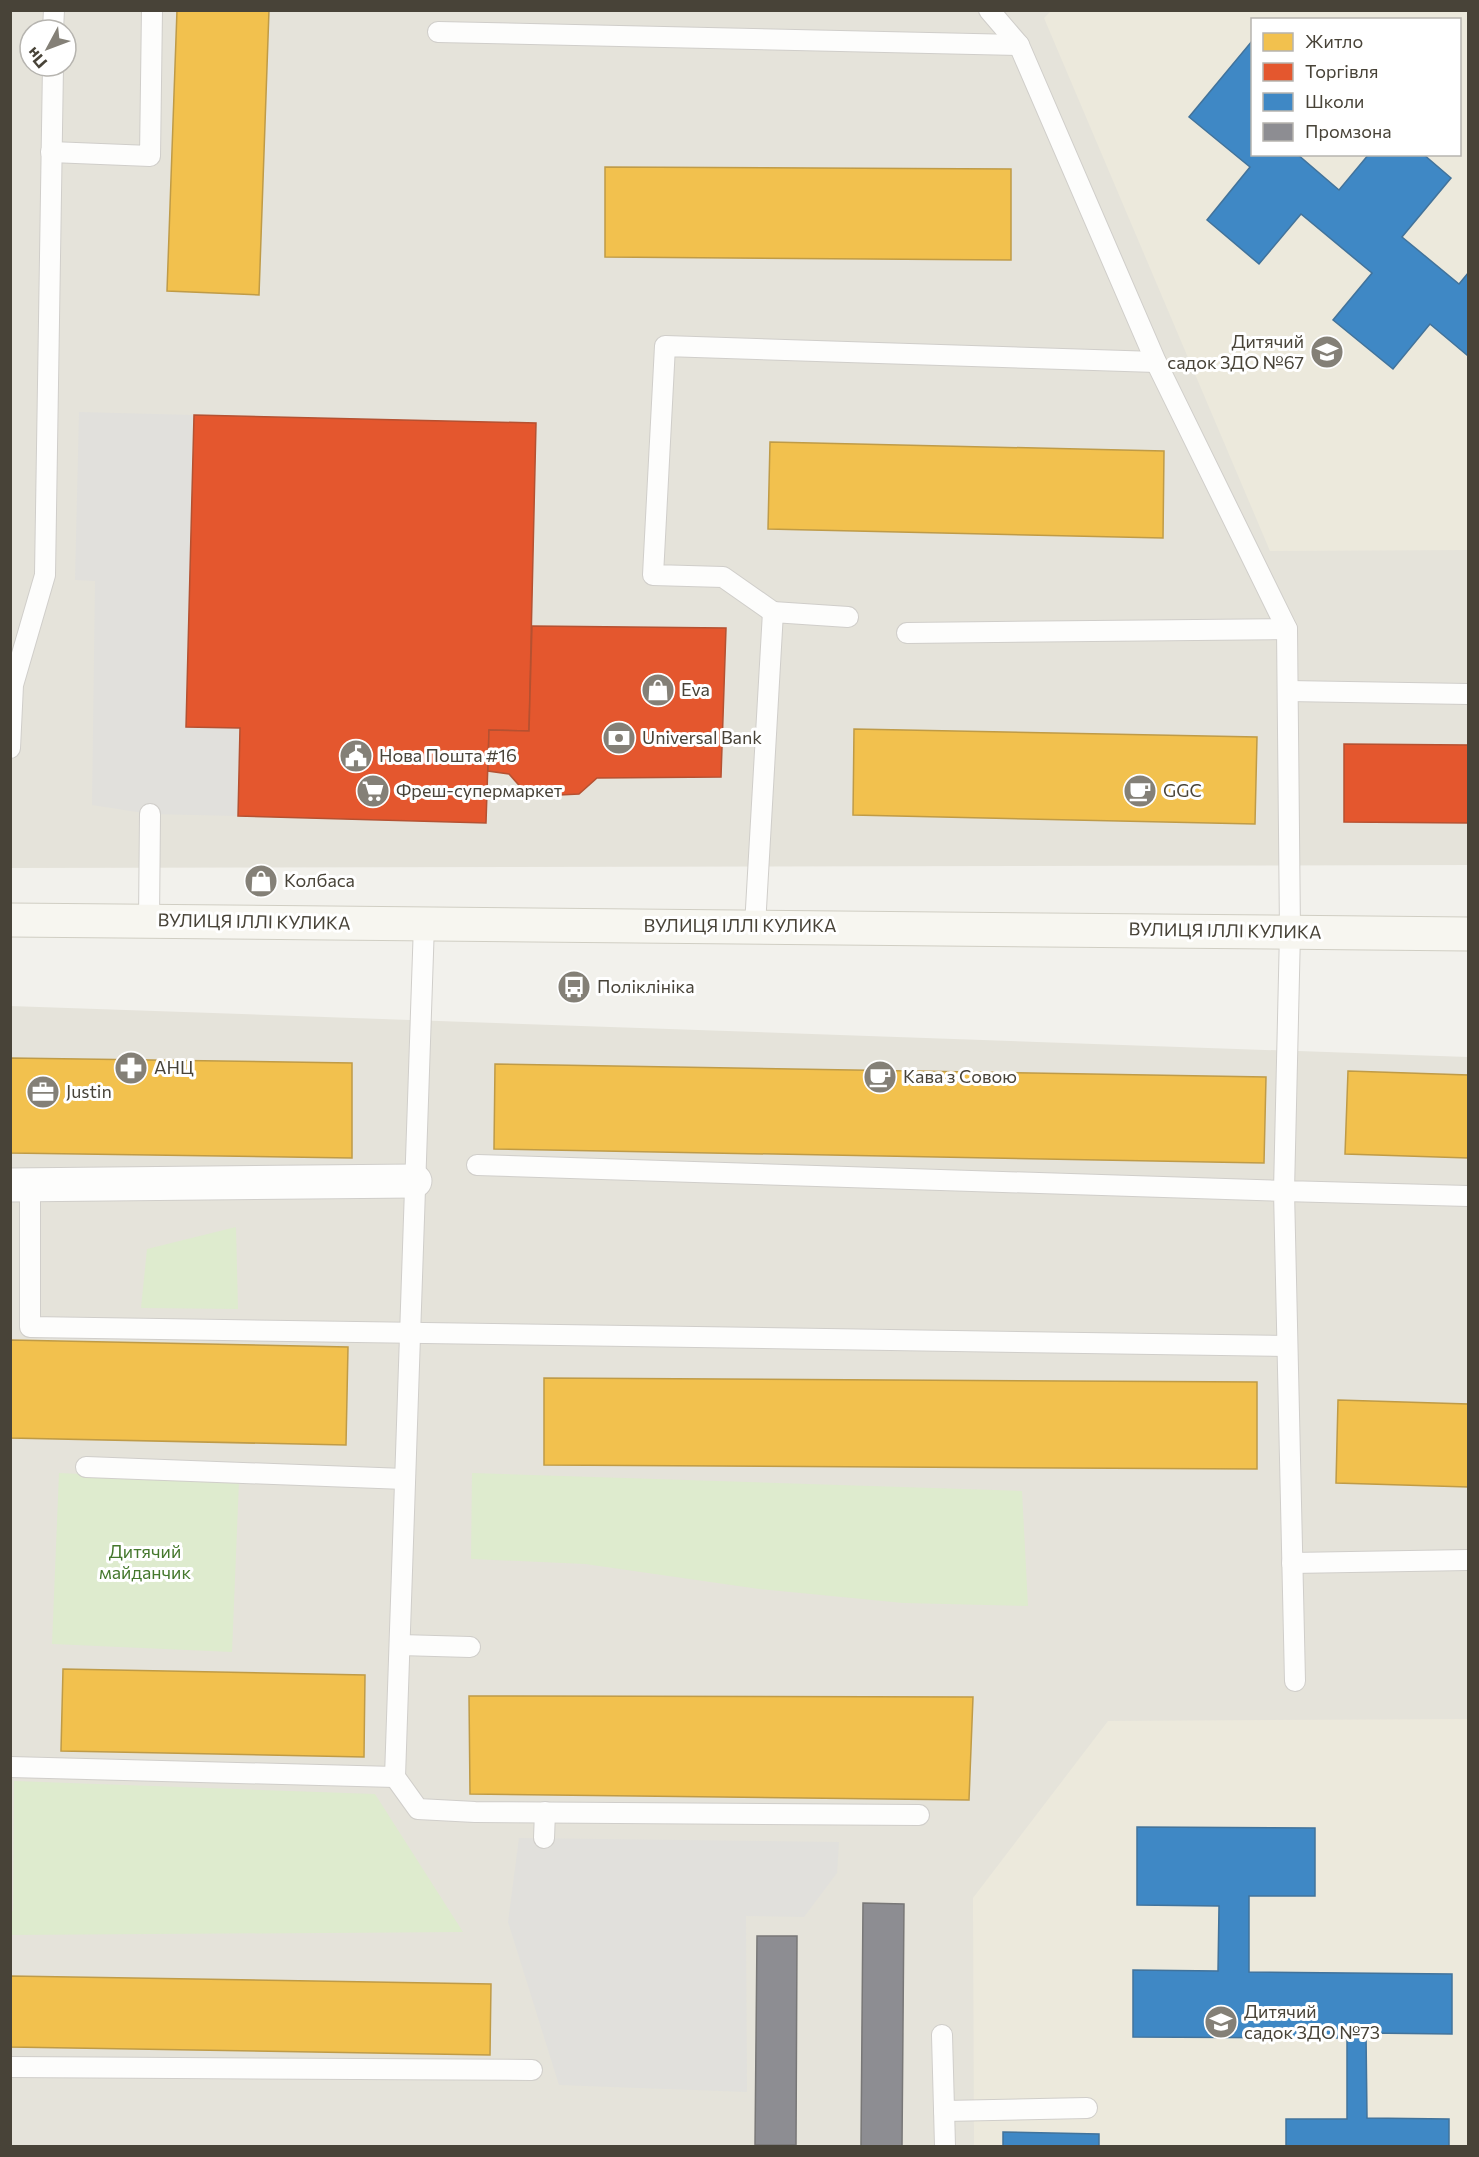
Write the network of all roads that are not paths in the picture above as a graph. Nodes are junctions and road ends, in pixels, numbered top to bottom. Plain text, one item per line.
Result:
1 (152, 10) edge
2 (989, 10) edge
3 (438, 32) dead end
4 (1018, 45) junction
5 (53, 78) edge
6 (51, 152) junction
7 (1156, 362) junction
8 (773, 612) junction
9 (848, 617) dead end
10 (1287, 629) junction
11 (907, 633) dead end
12 (12, 685) edge
13 (1288, 691) junction
14 (1468, 694) edge
15 (10, 748) edge
16 (150, 814) dead end
17 (10, 920) edge
18 (149, 921) junction
19 (424, 924) junction
20 (755, 926) junction
21 (1290, 932) junction
22 (1468, 934) edge
23 (477, 1165) dead end
24 (415, 1181) junction
25 (20, 1185) edge
26 (1284, 1191) junction
27 (1468, 1196) edge
28 (410, 1330) junction
29 (1287, 1346) junction
30 (86, 1467) dead end
31 (405, 1479) junction
32 (1468, 1560) edge
33 (1292, 1563) junction
34 (400, 1645) junction
35 (470, 1647) dead end
36 (1295, 1681) dead end
37 (10, 1767) edge
38 (395, 1777) junction
39 (545, 1812) junction
40 (919, 1815) dead end
41 (544, 1838) dead end
42 (942, 2035) dead end
43 (10, 2067) edge
44 (532, 2070) dead end
45 (1087, 2108) dead end
46 (944, 2111) junction
47 (945, 2146) edge

1 - 6 lane
2 - 4 lane
3 - 4 lane
4 - 7 lane
5 - 6 lane
6 - 12 lane
7 - 8 lane
7 - 10 lane
8 - 9 lane
8 - 20 lane
10 - 11 lane
10 - 13 lane
12 - 15 lane
13 - 14 lane
13 - 21 lane
16 - 18 lane
17 - 18 street, ВУЛИЦЯ ІЛЛІ КУЛИКА
18 - 19 street, ВУЛИЦЯ ІЛЛІ КУЛИКА
19 - 20 street, ВУЛИЦЯ ІЛЛІ КУЛИКА
19 - 24 lane
20 - 21 street, ВУЛИЦЯ ІЛЛІ КУЛИКА
21 - 22 street, ВУЛИЦЯ ІЛЛІ КУЛИКА
21 - 26 lane
23 - 26 lane
24 - 25 street
24 - 28 lane
25 - 28 lane
26 - 27 lane
26 - 29 lane
28 - 29 lane
28 - 31 lane
29 - 33 lane
30 - 31 lane
31 - 34 lane
32 - 33 lane
33 - 36 lane
34 - 35 lane
34 - 38 lane
37 - 38 lane
38 - 39 lane
39 - 40 lane
39 - 41 lane
42 - 46 lane
43 - 44 lane
45 - 46 lane
46 - 47 lane

